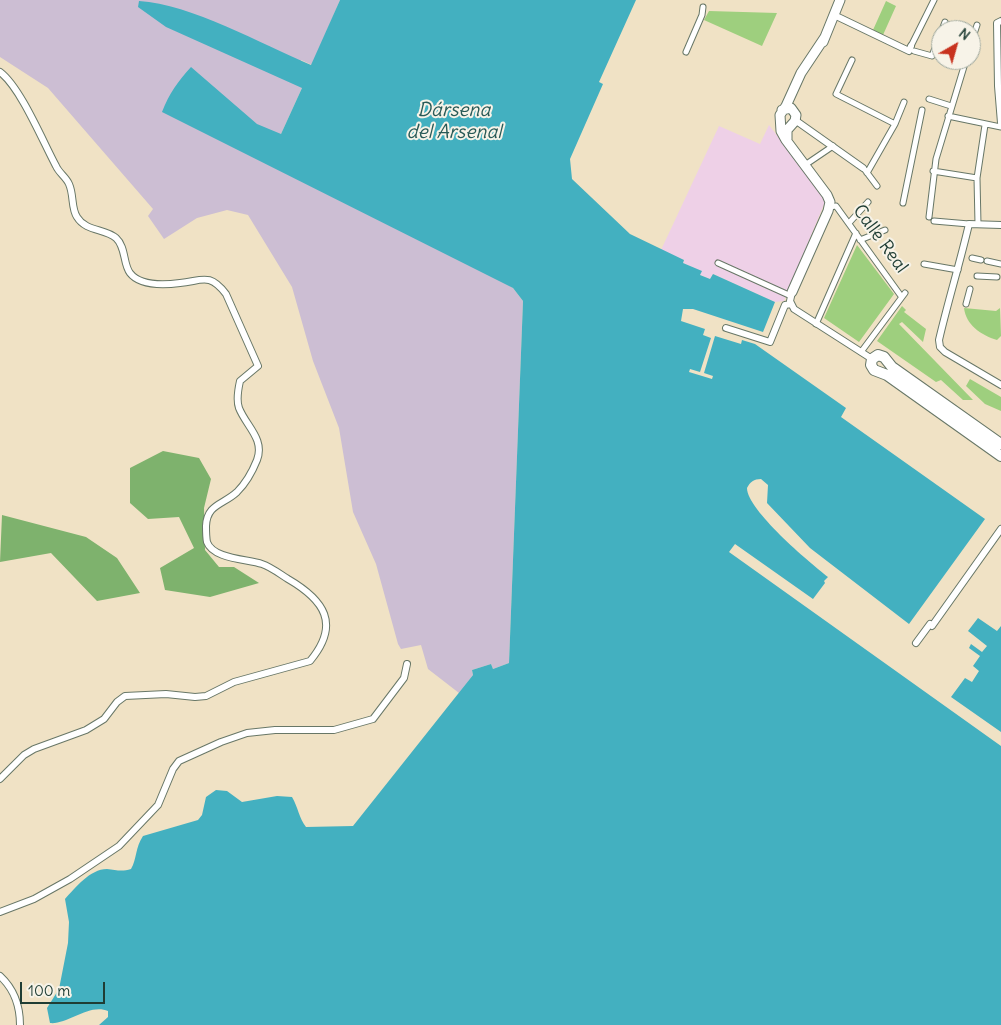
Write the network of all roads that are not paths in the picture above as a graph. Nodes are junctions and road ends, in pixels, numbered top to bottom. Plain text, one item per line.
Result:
1 (839, 0) edge
2 (934, 0) edge
3 (703, 7) dead end
4 (834, 15) junction
5 (1001, 21) edge
6 (825, 37) junction
7 (999, 44) edge
8 (912, 49) junction
9 (686, 52) dead end
10 (931, 56) edge
11 (999, 58) edge
12 (852, 60) dead end
13 (963, 70) edge
14 (0, 72) edge
15 (929, 99) dead end
16 (904, 102) dead end
17 (951, 106) junction
18 (922, 110) dead end
19 (781, 114) junction
20 (948, 116) junction
21 (793, 118) junction
22 (1001, 123) edge
23 (895, 124) junction
24 (985, 125) junction
25 (1001, 127) edge
26 (790, 146) junction
27 (833, 146) junction
28 (805, 165) junction
29 (865, 171) junction
30 (933, 172) junction
31 (976, 178) junction
32 (877, 186) dead end
33 (868, 202) dead end
34 (903, 203) dead end
35 (829, 207) junction
36 (849, 223) junction
37 (969, 224) junction
38 (978, 224) junction
39 (1001, 225) edge
40 (885, 230) dead end
41 (856, 233) junction
42 (860, 240) junction
43 (967, 257) junction
44 (718, 263) dead end
45 (924, 264) dead end
46 (1001, 264) edge
47 (958, 270) junction
48 (977, 276) dead end
49 (997, 277) dead end
50 (970, 289) dead end
51 (791, 294) junction
52 (791, 304) junction
53 (966, 304) dead end
54 (816, 324) junction
55 (726, 328) dead end
56 (861, 352) junction
57 (872, 359) junction
58 (886, 360) junction
59 (878, 371) junction
60 (1001, 385) edge
61 (1001, 444) edge
62 (1001, 456) edge
63 (1001, 529) edge
64 (916, 643) dead end
65 (407, 664) dead end
66 (0, 779) edge
67 (0, 912) edge
68 (0, 976) edge
69 (20, 1025) edge

1 - 4 main road
2 - 8 street
3 - 9 street
4 - 6 main road
4 - 8 street
5 - 7 street
6 - 19 main road
6 - 21 main road
7 - 11 street
8 - 10 street
11 - 22 street
12 - 23 street
13 - 17 street
14 - 66 street
15 - 17 street
16 - 23 street
17 - 20 street
18 - 34 street
19 - 21 main road
19 - 21 main road
19 - 26 main road
20 - 24 street
20 - 30 street
21 - 26 main road
21 - 27 street
23 - 29 street
24 - 25 street
24 - 31 street
26 - 28 main road
27 - 28 street
27 - 29 street
28 - 35 main road
29 - 32 street
30 - 31 street
30 - 37 street
31 - 38 street
33 - 36 street
35 - 36 street, Calle Real
35 - 51 main road
36 - 41 street, Calle Real
37 - 38 street
37 - 43 street
38 - 39 street
40 - 42 street
41 - 42 street, Calle Real
41 - 54 street
42 - 56 street, Calle Real
43 - 46 street
43 - 47 street
44 - 51 street
45 - 47 street
47 - 60 street
48 - 49 street
50 - 53 street
51 - 52 street
52 - 54 street
52 - 55 street
54 - 56 street
56 - 57 street
57 - 58 main road
57 - 59 main road
58 - 59 main road
58 - 61 main road
59 - 62 main road
63 - 64 street
65 - 67 street
68 - 69 street

